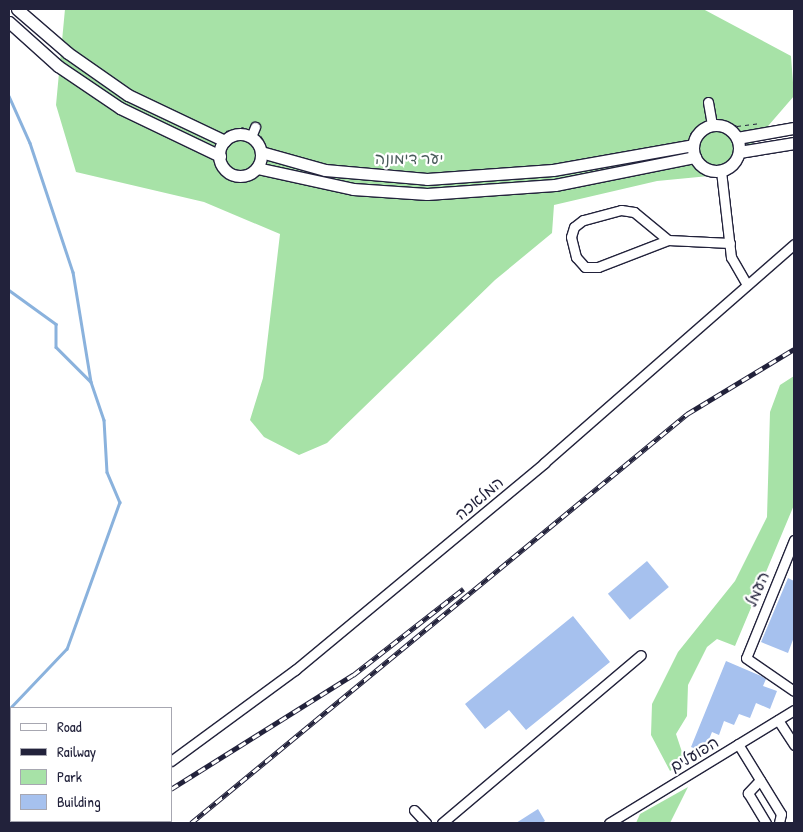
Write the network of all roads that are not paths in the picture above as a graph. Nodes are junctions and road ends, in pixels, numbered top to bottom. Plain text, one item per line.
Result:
1 (18, 9) edge
2 (9, 22) edge
3 (708, 102) dead end
4 (711, 122) junction
5 (794, 128) edge
6 (223, 137) junction
7 (737, 138) junction
8 (691, 142) junction
9 (794, 143) edge
10 (264, 150) junction
11 (739, 152) junction
12 (220, 156) junction
13 (695, 158) junction
14 (257, 168) junction
15 (721, 171) junction
16 (668, 240) junction
17 (730, 243) junction
18 (794, 244) edge
19 (747, 285) junction
20 (794, 540) edge
21 (641, 655) dead end
22 (794, 691) edge
23 (794, 710) edge
24 (778, 720) junction
25 (738, 744) junction
26 (794, 745) edge
27 (172, 760) edge
28 (760, 780) junction
29 (414, 810) dead end
30 (426, 823) edge
31 (442, 823) edge
32 (609, 823) edge
33 (766, 823) edge
34 (778, 823) edge

1 - 6 main road
2 - 12 main road
3 - 4 street
4 - 7 main road
4 - 8 main road
5 - 7 main road
6 - 10 main road
6 - 12 main road
7 - 11 main road
8 - 10 main road
8 - 13 main road
9 - 11 main road
10 - 14 main road
11 - 15 main road
12 - 14 main road
13 - 14 main road
13 - 15 main road
15 - 17 street
16 - 16 street
16 - 17 street
17 - 19 street
18 - 19 street, המלאכה
19 - 27 street, המלאכה
20 - 22 street, העמל
21 - 31 street
23 - 24 street, הפועלים
24 - 25 street, הפועלים
24 - 26 street
25 - 28 street
25 - 32 street, הפועלים
28 - 33 street
28 - 34 street
29 - 30 street

